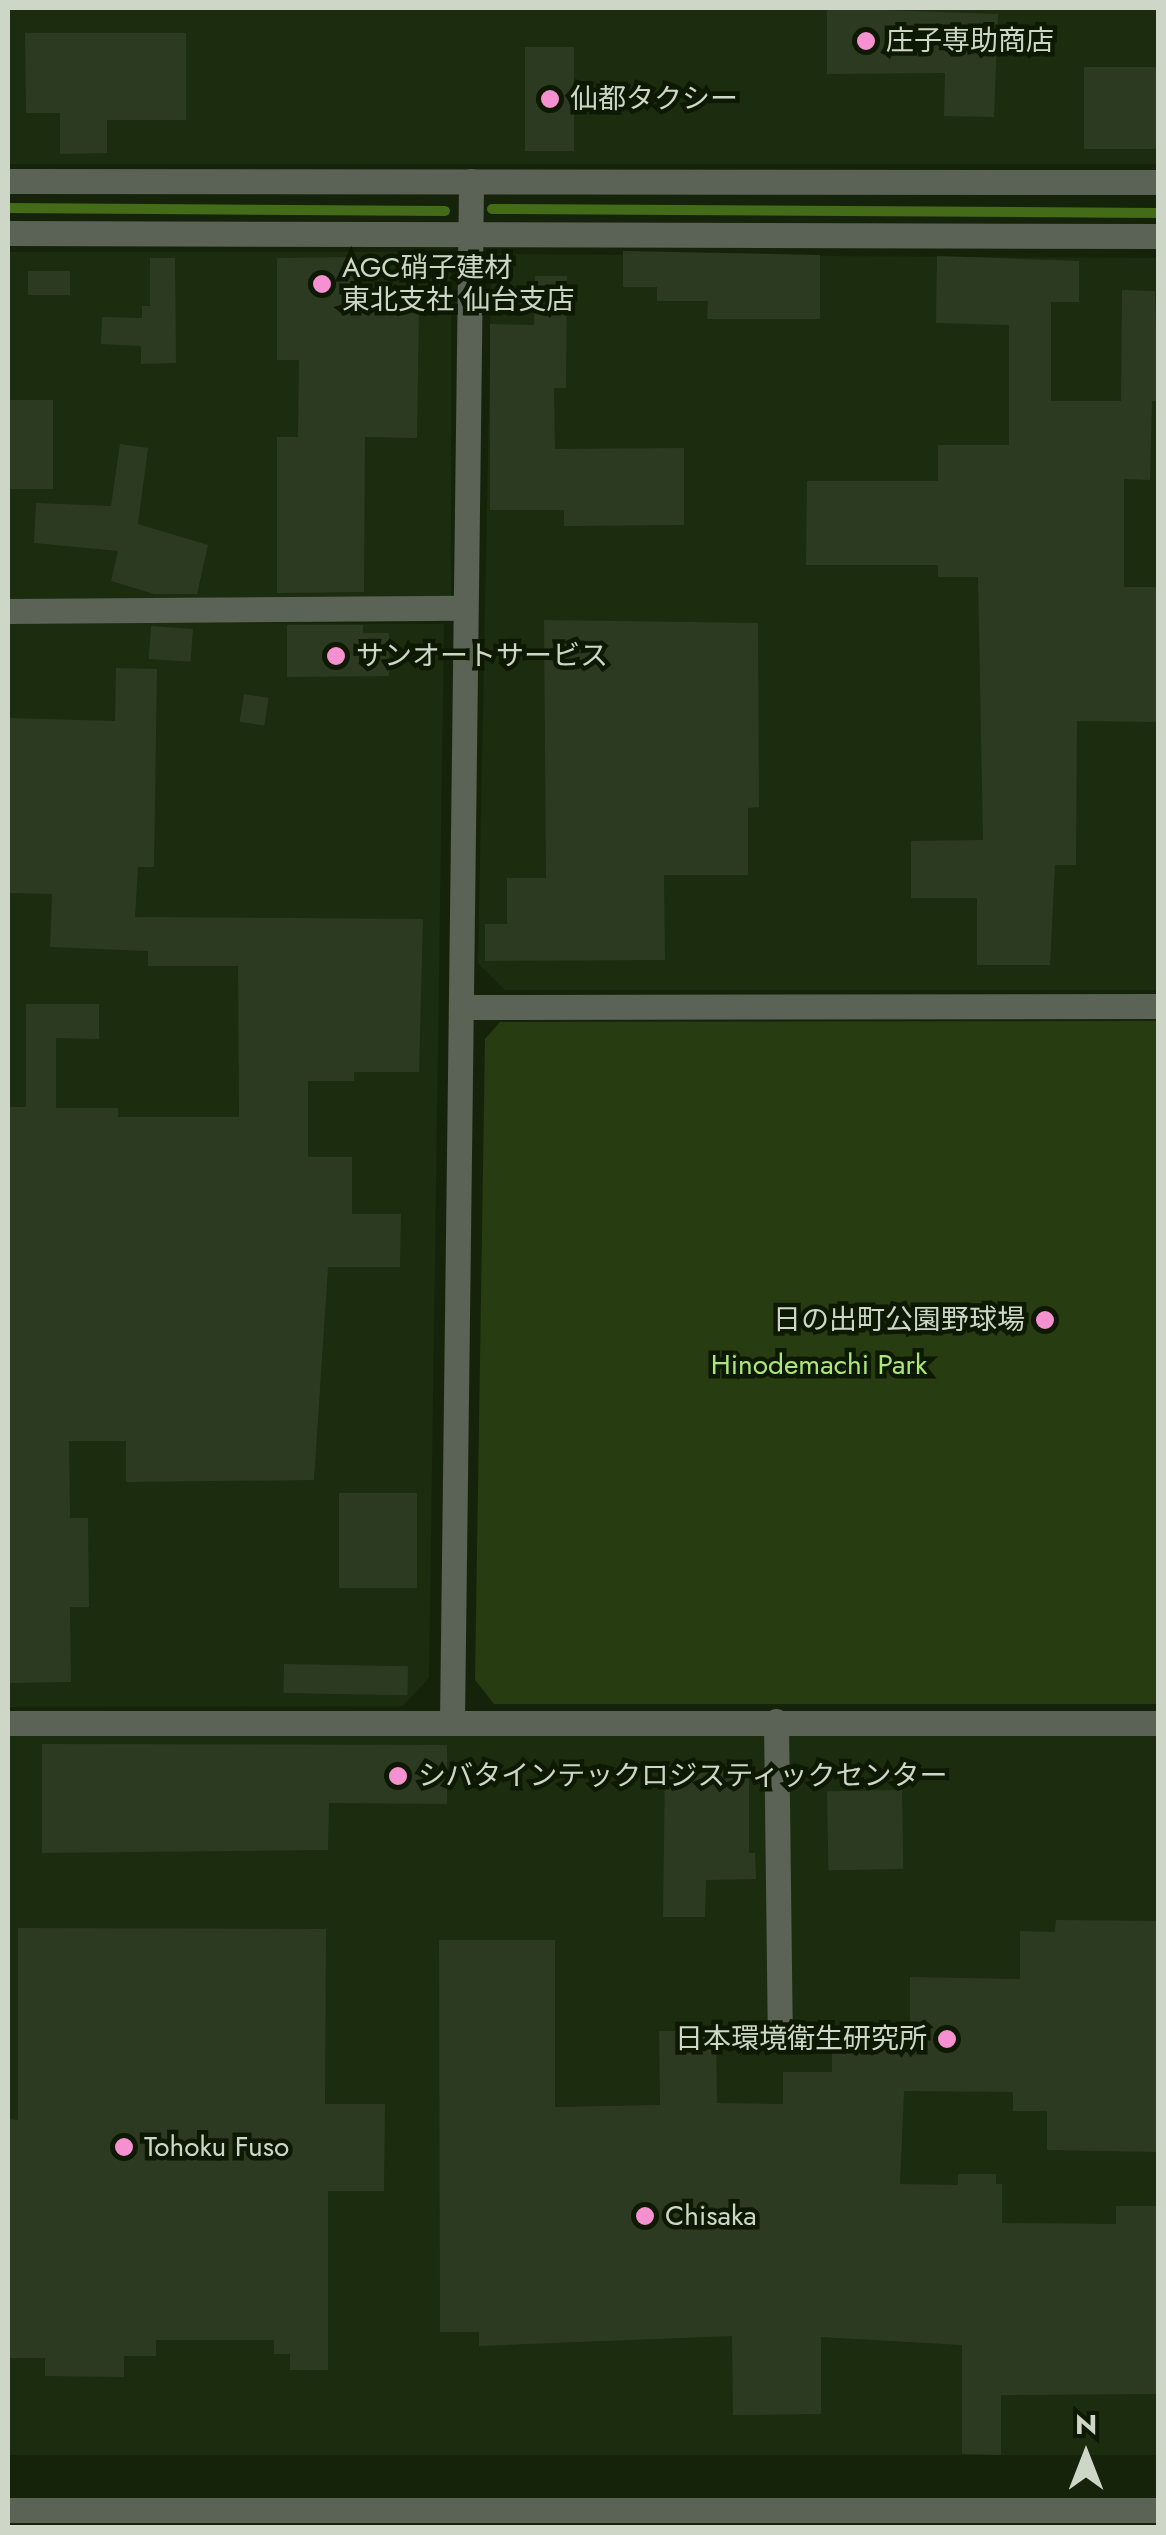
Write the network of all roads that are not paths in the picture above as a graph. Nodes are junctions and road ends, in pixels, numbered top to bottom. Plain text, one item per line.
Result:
1 (8, 181) edge
2 (471, 181) junction
3 (1158, 182) edge
4 (8, 232) edge
5 (470, 232) junction
6 (1158, 236) edge
7 (465, 608) junction
8 (8, 611) edge
9 (1158, 1006) edge
10 (462, 1007) junction
11 (452, 1720) junction
12 (776, 1722) junction
13 (8, 1723) edge
14 (1158, 1723) edge
15 (780, 2032) dead end
16 (8, 2510) edge
17 (1158, 2510) edge
18 (671, 2518) edge

1 - 2 street
2 - 3 street
2 - 5 street
4 - 5 street
5 - 6 street
5 - 7 street
7 - 8 street
7 - 10 street
9 - 10 street
10 - 11 street
11 - 12 street
11 - 13 street
12 - 14 street
12 - 15 street
16 - 18 street
17 - 18 street

